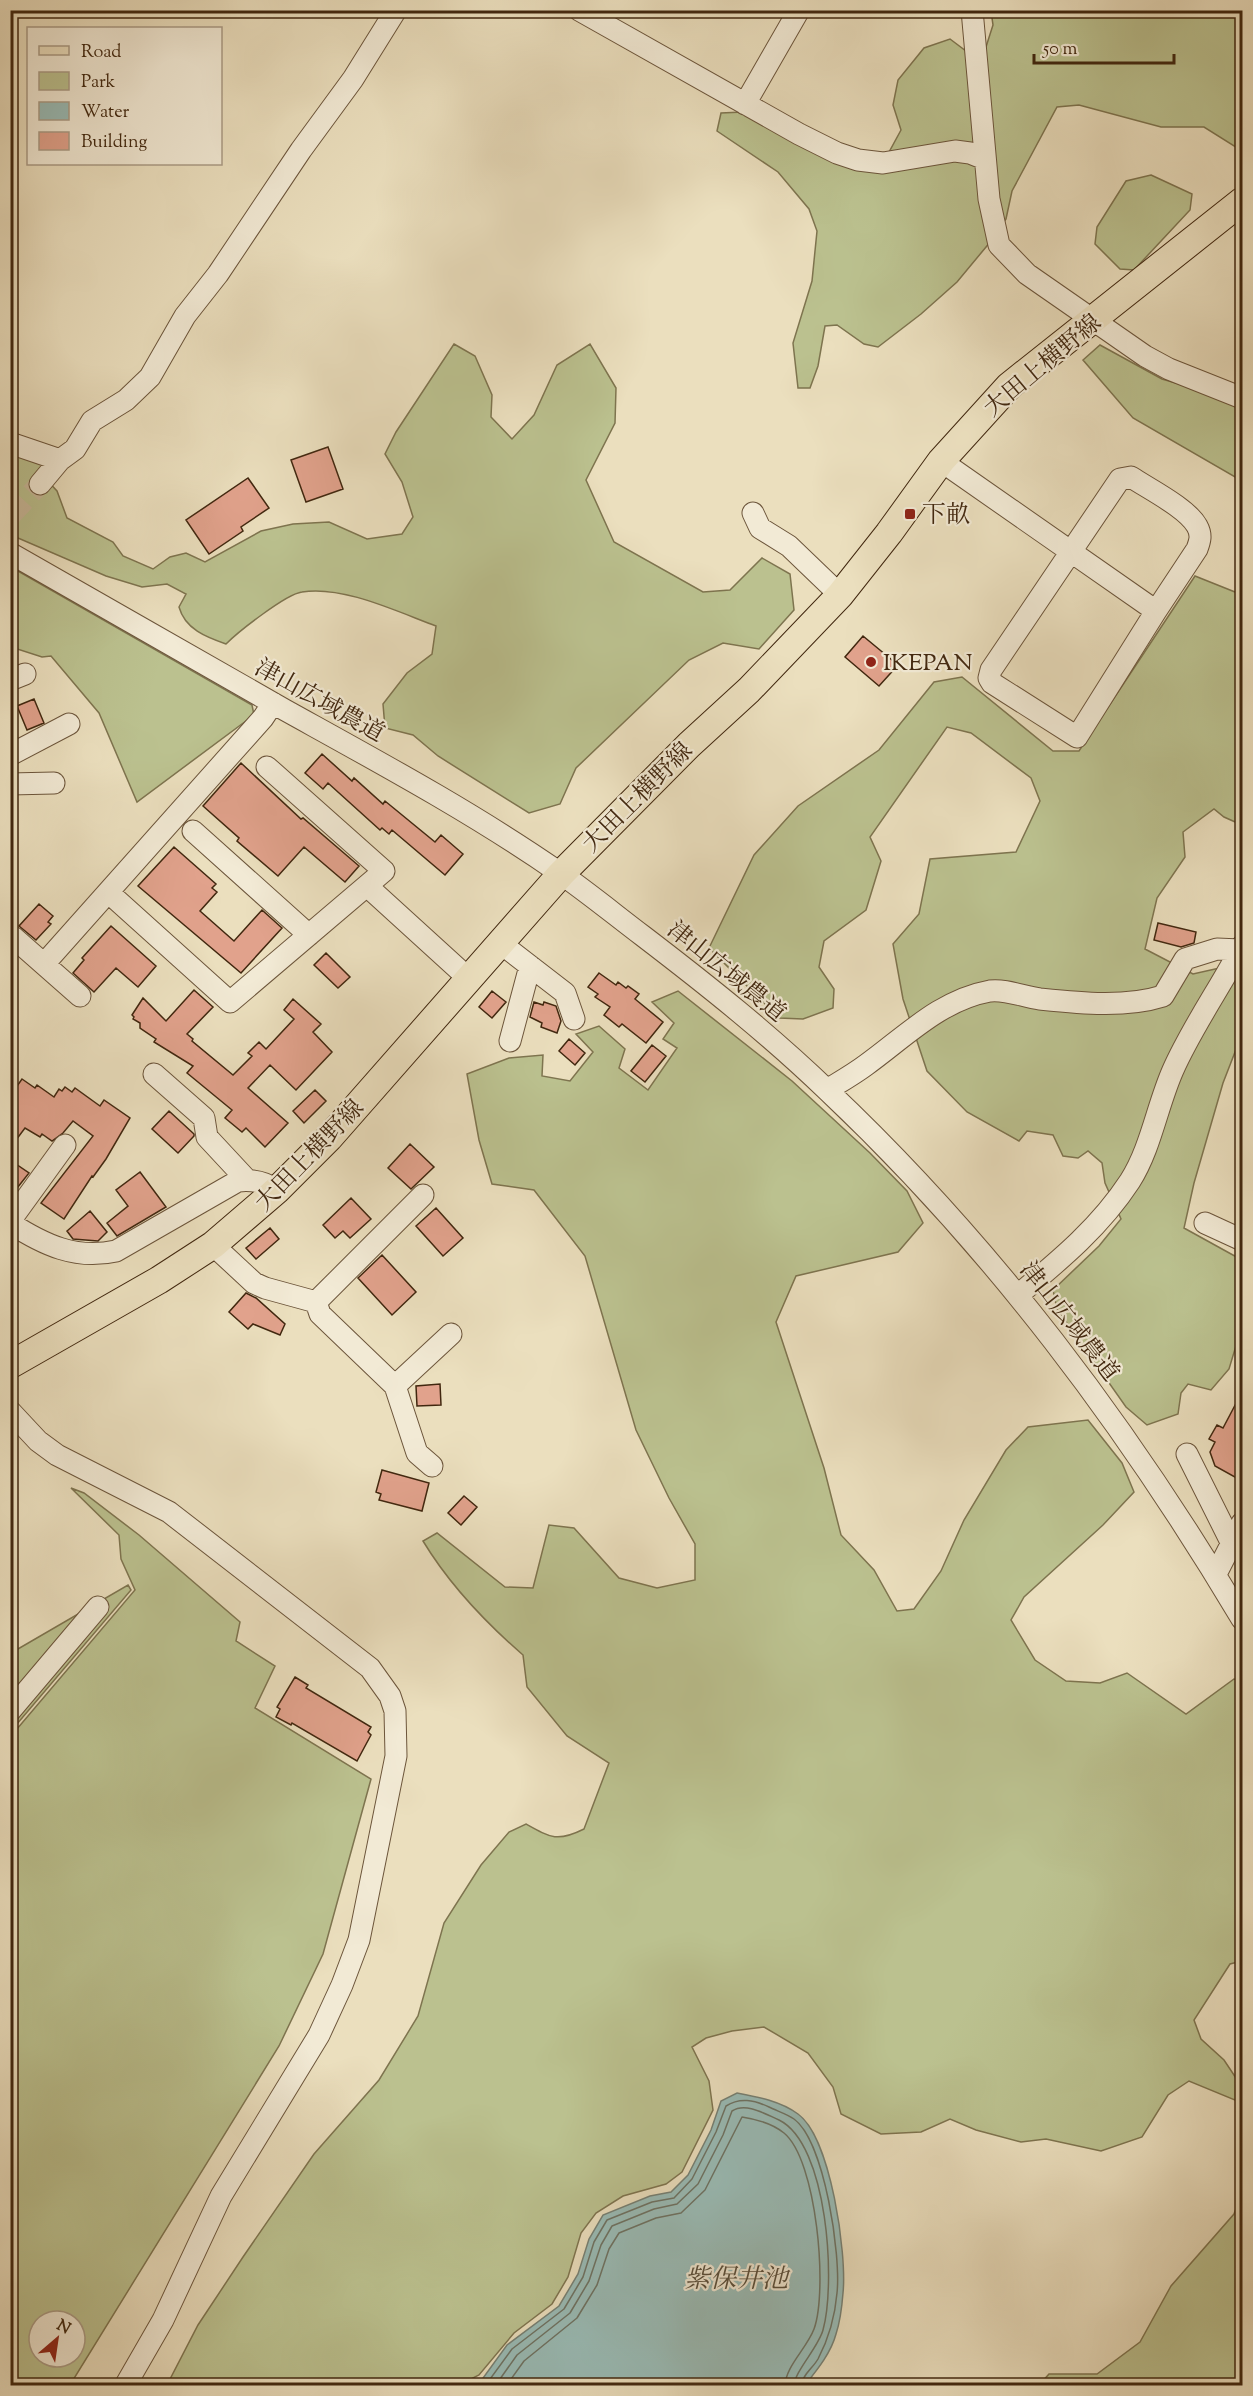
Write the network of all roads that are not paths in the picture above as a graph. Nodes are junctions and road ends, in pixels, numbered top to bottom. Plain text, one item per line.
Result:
1 (579, 10) edge
2 (799, 10) edge
3 (972, 10) edge
4 (396, 13) edge
5 (746, 104) junction
6 (985, 159) junction
7 (1242, 201) edge
8 (1092, 321) junction
9 (1242, 398) edge
10 (10, 443) edge
11 (60, 460) junction
12 (941, 461) junction
13 (40, 484) tunnel mouth
14 (753, 513) dead end
15 (1072, 552) junction
16 (10, 553) edge
17 (840, 595) junction
18 (1156, 611) junction
19 (273, 703) junction
20 (69, 724) dead end
21 (10, 755) edge
22 (267, 767) dead end
23 (54, 783) dead end
24 (10, 784) edge
25 (193, 831) dead end
26 (561, 874) junction
27 (367, 886) junction
28 (109, 893) junction
29 (309, 935) junction
30 (13, 937) dead end
31 (499, 942) junction
32 (1241, 948) edge
33 (44, 964) junction
34 (530, 966) junction
35 (468, 978) junction
36 (80, 996) dead end
37 (574, 1019) dead end
38 (510, 1041) dead end
39 (154, 1074) dead end
40 (827, 1090) junction
41 (65, 1145) dead end
42 (247, 1180) junction
43 (277, 1190) junction
44 (423, 1195) dead end
45 (10, 1222) edge
46 (1205, 1223) dead end
47 (1242, 1240) edge
48 (213, 1245) junction
49 (1018, 1295) junction
50 (316, 1302) junction
51 (451, 1334) dead end
52 (10, 1365) edge
53 (395, 1386) junction
54 (10, 1411) edge
55 (1187, 1454) dead end
56 (432, 1466) dead end
57 (1242, 1523) edge
58 (1232, 1544) junction
59 (1216, 1574) junction
60 (98, 1607) dead end
61 (1242, 1619) edge
62 (10, 1711) edge
63 (125, 2385) edge

1 - 5 street
2 - 5 street
3 - 6 street
4 - 11 street
5 - 6 street
6 - 8 street
7 - 8 main road, 大田上横野線
8 - 9 street
8 - 12 main road, 大田上横野線
10 - 11 street
11 - 13 street
12 - 15 street
12 - 17 main road, 大田上横野線
14 - 17 street
15 - 18 street
15 - 18 street
15 - 18 street
16 - 19 street, 津山広域農道
17 - 26 main road, 大田上横野線
19 - 26 street, 津山広域農道
19 - 28 street
20 - 21 street
22 - 27 street
23 - 24 street
25 - 29 street
26 - 31 main road, 大田上横野線
26 - 40 street, 津山広域農道
27 - 29 street
27 - 35 street
28 - 29 street
28 - 33 street
30 - 33 street
31 - 34 street
31 - 35 main road, 大田上横野線
32 - 40 street
32 - 49 street
33 - 36 street
34 - 37 street
34 - 38 street
35 - 43 main road, 大田上横野線
39 - 42 street
40 - 49 street, 津山広域農道
41 - 45 street
42 - 43 street
42 - 45 street
43 - 48 main road, 大田上横野線
44 - 50 street
46 - 47 street
48 - 50 street
48 - 52 main road, 大田上横野線
49 - 59 street, 津山広域農道
50 - 53 street
51 - 53 street
53 - 56 street
54 - 63 street
55 - 58 street
57 - 58 street
58 - 59 street
59 - 61 street, 津山広域農道
60 - 62 street

